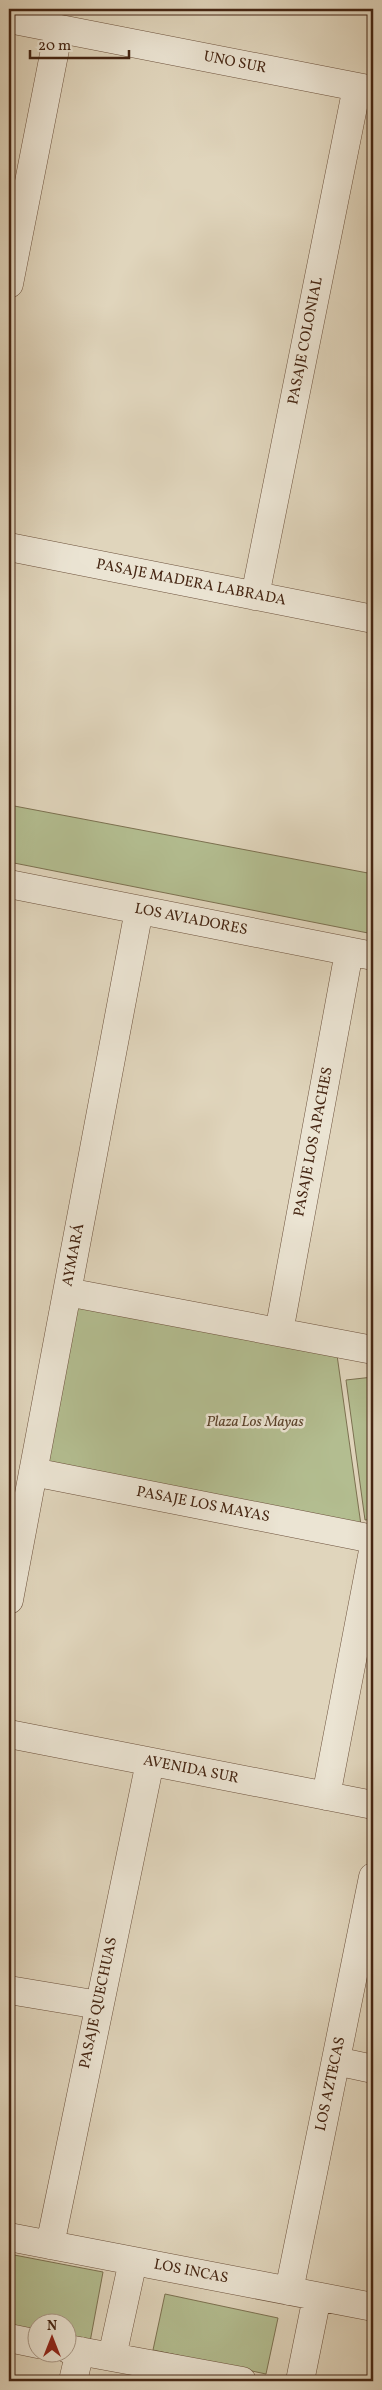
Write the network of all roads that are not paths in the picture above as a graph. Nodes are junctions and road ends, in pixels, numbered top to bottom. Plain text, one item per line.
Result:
1 (9, 19) edge
2 (59, 28) junction
3 (365, 89) edge
4 (9, 284) edge
5 (9, 547) edge
6 (255, 596) junction
7 (373, 619) edge
8 (9, 884) edge
9 (139, 910) junction
10 (361, 954) edge
11 (67, 1292) junction
12 (279, 1332) junction
13 (373, 1350) edge
14 (33, 1472) junction
15 (373, 1538) edge
16 (373, 1550) edge
17 (9, 1600) edge
18 (9, 1734) edge
19 (150, 1762) junction
20 (326, 1796) junction
21 (373, 1805) edge
22 (373, 1877) edge
23 (9, 1990) edge
24 (99, 2005) junction
25 (336, 2061) junction
26 (373, 2069) edge
27 (9, 2237) edge
28 (50, 2245) junction
29 (133, 2261) junction
30 (289, 2291) junction
31 (317, 2297) junction
32 (373, 2307) edge
33 (9, 2338) edge
34 (28, 2342) edge
35 (78, 2351) edge
36 (112, 2358) junction
37 (74, 2362) edge
38 (73, 2381) edge
39 (242, 2381) edge
40 (300, 2381) edge

1 - 2 street, UNO SUR
2 - 3 street, UNO SUR
2 - 4 street
3 - 6 street, PASAJE COLONIAL
5 - 6 street, PASAJE MADERA LABRADA
6 - 7 street, PASAJE MADERA LABRADA
8 - 9 street, LOS AVIADORES
9 - 10 street, LOS AVIADORES
9 - 11 street, AYMARÁ
10 - 12 street, PASAJE LOS APACHES
11 - 12 street
11 - 14 street, AYMARÁ
12 - 13 street
14 - 15 street, PASAJE LOS MAYAS
14 - 17 street, AYMARÁ
16 - 20 street
18 - 19 street, AVENIDA SUR
19 - 20 street, AVENIDA SUR
19 - 24 street, PASAJE QUECHUAS
20 - 21 street, AVENIDA SUR
22 - 25 street, LOS AZTECAS
23 - 24 street
24 - 28 street, PASAJE QUECHUAS
25 - 26 street
25 - 30 street, LOS AZTECAS
27 - 28 street, LOS INCAS
28 - 29 street, LOS INCAS
29 - 30 street, LOS INCAS
29 - 36 street
30 - 31 street, LOS INCAS
31 - 32 street, LOS INCAS
31 - 40 street
33 - 34 street
35 - 36 street
36 - 39 street
37 - 38 street

